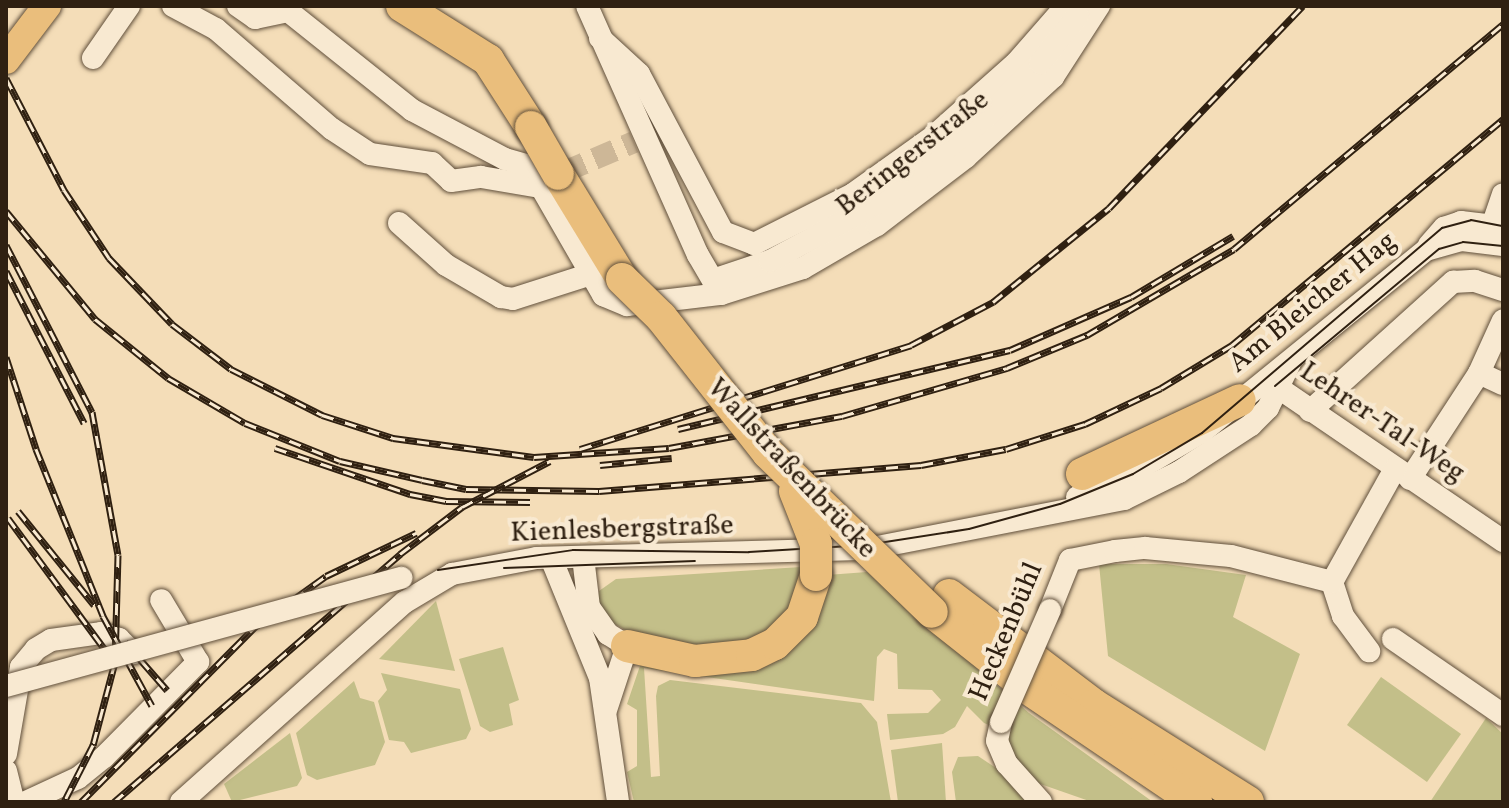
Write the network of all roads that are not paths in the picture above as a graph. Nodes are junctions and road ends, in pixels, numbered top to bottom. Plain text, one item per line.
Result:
1 (47, 6) edge
2 (129, 6) edge
3 (173, 6) edge
4 (238, 6) edge
5 (402, 6) edge
6 (587, 6) edge
7 (1066, 6) edge
8 (1085, 6) edge
9 (1099, 6) edge
10 (600, 38) junction
11 (93, 58) dead end
12 (6, 60) edge
13 (984, 118) junction
14 (546, 177) junction
15 (1503, 194) edge
16 (399, 223) dead end
17 (1496, 234) edge
18 (591, 274) junction
19 (717, 287) junction
20 (1503, 290) edge
21 (1503, 320) edge
22 (1290, 363) joint
23 (1479, 373) junction
24 (1271, 383) junction
25 (1503, 384) edge
26 (1240, 400) junction
27 (1310, 411) junction
28 (768, 453) junction
29 (1402, 474) junction
30 (1083, 489) junction
31 (1051, 511) junction
32 (1503, 541) edge
33 (583, 557) junction
34 (551, 558) junction
35 (462, 571) junction
36 (1332, 582) junction
37 (399, 583) junction
38 (161, 600) dead end
39 (940, 604) junction
40 (1393, 639) dead end
41 (627, 646) junction
42 (1369, 651) dead end
43 (123, 657) dead end
44 (600, 678) junction
45 (6, 686) edge
46 (6, 694) edge
47 (606, 710) junction
48 (1503, 715) edge
49 (6, 754) edge
50 (6, 771) edge
51 (14, 802) edge
52 (26, 802) edge
53 (181, 802) edge
54 (618, 802) edge
55 (1041, 802) edge
56 (1196, 802) edge
57 (1248, 802) edge

1 - 12 main road
2 - 11 street
3 - 14 street
4 - 14 street
5 - 14 highway, Wallstraßenbrücke, bridge
6 - 10 street
7 - 13 street
8 - 13 street, Beringerstraße
9 - 13 street, Beringerstraße
10 - 13 street
10 - 19 street
13 - 19 street, Beringerstraße
14 - 18 street, Beringerstraße
14 - 28 highway, Wallstraßenbrücke, bridge
15 - 17 street, Am Bleicher Hag
16 - 18 street
17 - 22 street, Am Bleicher Hag
18 - 19 street, Beringerstraße
20 - 27 street
21 - 23 street
22 - 24 street, Kienlesbergstraße
23 - 25 street
23 - 29 street
24 - 26 street, Am Bleicher Hag
24 - 27 street, Lehrer-Tal-Weg
24 - 30 street, Kienlesbergstraße
26 - 30 highway
26 - 31 street, Kienlesbergstraße
27 - 29 street, Lehrer-Tal-Weg
28 - 39 highway, Wallstraßenbrücke, bridge
28 - 41 highway, bridge
29 - 32 street, Lehrer-Tal-Weg
29 - 36 street
30 - 31 street, Kienlesbergstraße
31 - 33 street, Kienlesbergstraße
33 - 34 street, Kienlesbergstraße
33 - 41 street
34 - 35 street, Kienlesbergstraße
34 - 44 street
35 - 37 street
35 - 53 street, Kienlesbergstraße
36 - 42 street
36 - 55 street, Heckenbühl, bridge
37 - 45 street, bridge
37 - 46 street
38 - 52 street
39 - 56 highway
39 - 57 highway
40 - 48 street
41 - 44 street
41 - 47 street
43 - 49 street
44 - 47 street
47 - 54 street
50 - 51 street

